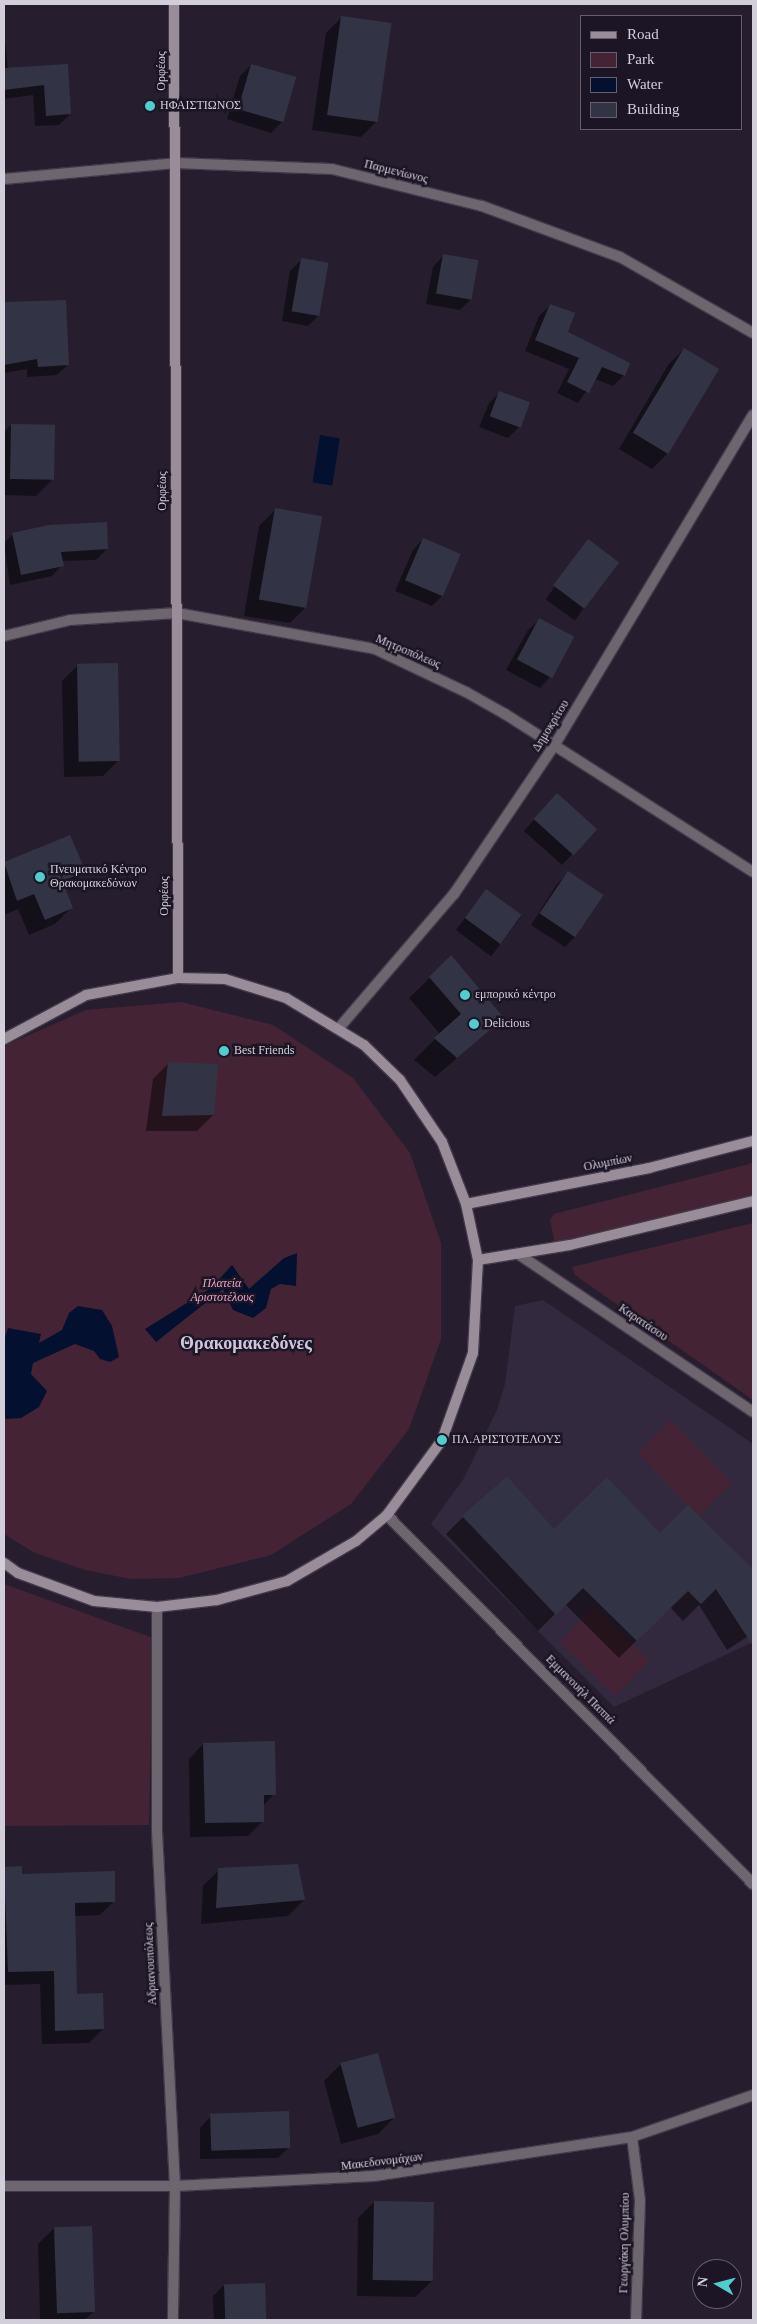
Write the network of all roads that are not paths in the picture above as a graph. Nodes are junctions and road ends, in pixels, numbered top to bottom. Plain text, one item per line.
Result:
1 (174, 4) edge
2 (175, 163) junction
3 (4, 179) edge
4 (753, 333) edge
5 (753, 415) edge
6 (176, 614) junction
7 (4, 636) edge
8 (554, 746) junction
9 (753, 872) edge
10 (178, 978) junction
11 (339, 1028) junction
12 (4, 1040) edge
13 (753, 1140) edge
14 (753, 1201) edge
15 (466, 1204) junction
16 (518, 1254) junction
17 (478, 1260) junction
18 (753, 1412) edge
19 (387, 1515) junction
20 (4, 1563) edge
21 (157, 1607) junction
22 (753, 1884) edge
23 (753, 2095) edge
24 (632, 2137) junction
25 (4, 2186) edge
26 (175, 2186) junction
27 (173, 2320) edge
28 (636, 2320) edge

1 - 2 street, Ορφέως
2 - 3 street, Παρμενίωνος
2 - 4 street, Παρμενίωνος
2 - 6 street, Ορφέως
5 - 8 street, Δημοκρίτου
6 - 7 street, Μητροπόλεως
6 - 8 street, Μητροπόλεως
6 - 10 street, Ορφέως
8 - 9 street, Μητροπόλεως
8 - 11 street, Δημοκρίτου
10 - 11 street
10 - 12 street
11 - 15 street
13 - 15 street, Ολυμπίων
14 - 16 street
15 - 17 street
16 - 17 street
16 - 18 street, Καρατάσου
17 - 19 street
19 - 21 street
19 - 22 street, Εμμανουήλ Παππά
20 - 21 street
21 - 26 street, Αδριανουπόλεως
23 - 24 street, Μακεδονομάχων
24 - 26 street, Μακεδονομάχων
24 - 28 street, Γεωργάκη Ολυμπίου
25 - 26 street, Μακεδονομάχων
26 - 27 street, Αδριανουπόλεως

